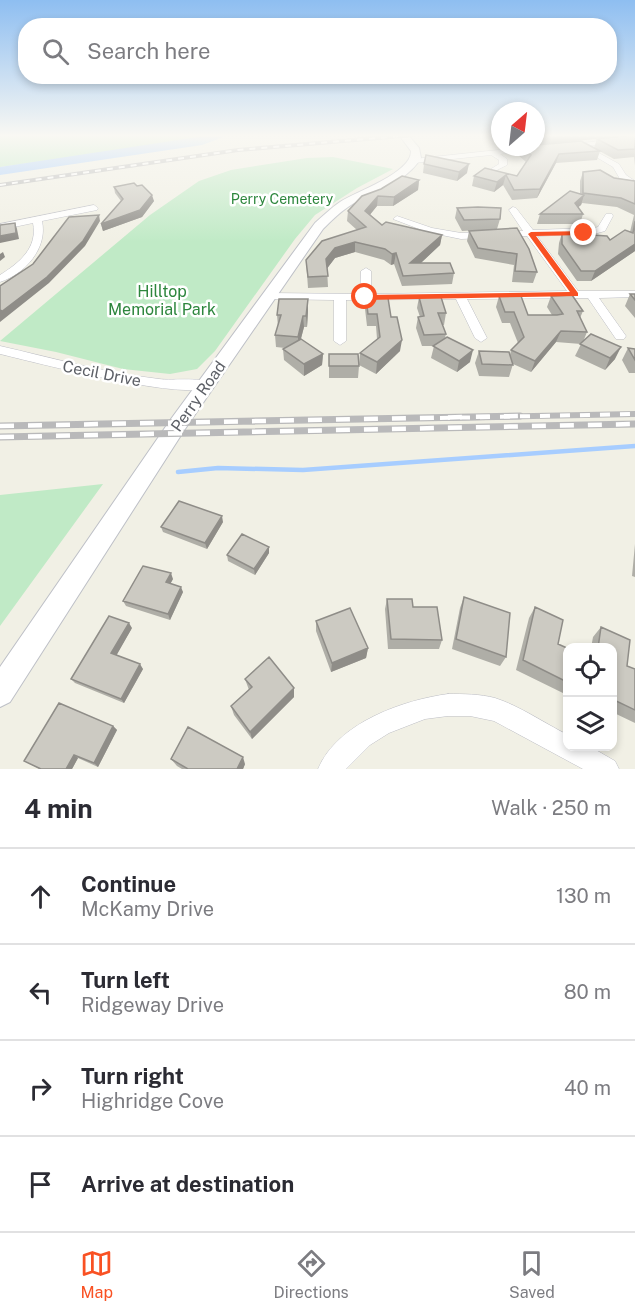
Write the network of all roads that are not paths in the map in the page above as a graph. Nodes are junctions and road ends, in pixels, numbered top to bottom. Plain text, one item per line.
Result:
1 (403, 171) edge
2 (619, 171) edge
3 (635, 184) edge
4 (94, 208) dead end
5 (513, 210) dead end
6 (609, 216) dead end
7 (37, 219) junction
8 (397, 219) dead end
9 (0, 226) edge
10 (531, 234) junction
11 (366, 271) dead end
12 (0, 279) edge
13 (591, 294) junction
14 (635, 294) edge
15 (575, 295) junction
16 (269, 296) junction
17 (460, 296) junction
18 (340, 297) junction
19 (365, 297) junction
20 (620, 336) dead end
21 (481, 338) dead end
22 (340, 341) dead end
23 (0, 350) edge
24 (206, 385) junction
25 (0, 692) edge
26 (330, 769) edge
27 (607, 769) edge

1 - 16 street, Perry Road
2 - 3 street
4 - 7 street
5 - 10 street
6 - 10 street
7 - 9 street
7 - 12 street
8 - 10 street
10 - 15 street
11 - 19 street
13 - 14 street
13 - 15 street
13 - 20 street
15 - 17 street
16 - 18 street
16 - 24 street, Perry Road
17 - 19 street
17 - 21 street
18 - 19 street
18 - 22 street
23 - 24 street, Cecil Drive
24 - 25 street, Perry Road
26 - 27 street

